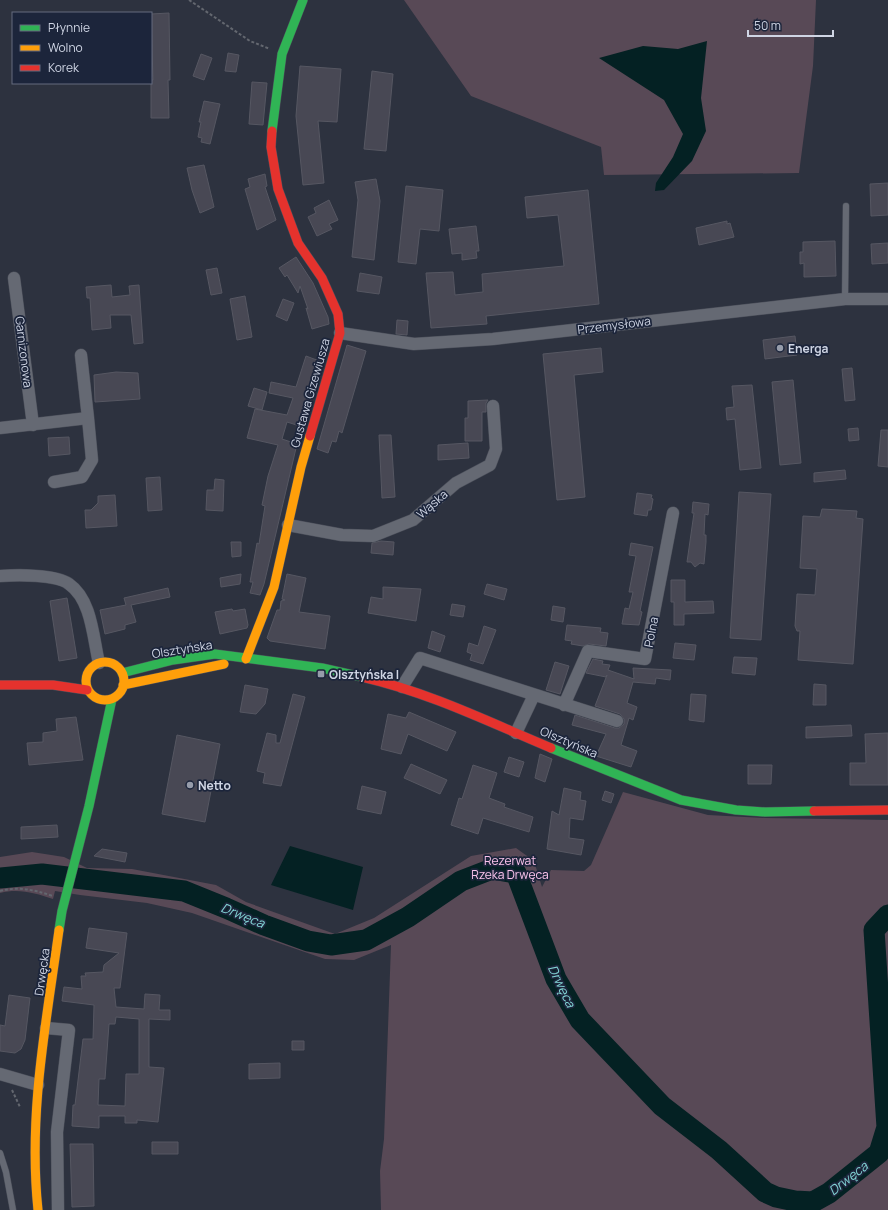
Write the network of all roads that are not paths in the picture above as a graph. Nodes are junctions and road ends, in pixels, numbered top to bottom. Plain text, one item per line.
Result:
1 (303, 0) edge
2 (846, 206) dead end
3 (14, 278) dead end
4 (845, 299) junction
5 (888, 299) edge
6 (340, 333) junction
7 (81, 355) dead end
8 (493, 406) dead end
9 (88, 418) junction
10 (33, 425) junction
11 (0, 428) edge
12 (54, 482) dead end
13 (673, 513) dead end
14 (288, 525) junction
15 (0, 576) edge
16 (246, 659) junction
17 (99, 663) junction
18 (122, 673) junction
19 (80, 677) junction
20 (0, 685) edge
21 (53, 685) junction
22 (123, 685) junction
23 (402, 687) junction
24 (87, 690) junction
25 (534, 695) junction
26 (112, 699) junction
27 (100, 700) junction
28 (564, 705) junction
29 (617, 721) dead end
30 (516, 733) junction
31 (102, 741) junction
32 (888, 810) edge
33 (46, 1028) junction
34 (0, 1074) edge
35 (38, 1085) junction
36 (0, 1153) edge
37 (13, 1210) edge
38 (38, 1210) edge
39 (58, 1210) edge

1 - 6 street, Gustawa Gizewiusza
2 - 4 lane
3 - 10 street, Garnizonowa
4 - 5 street, Przemysłowa
4 - 6 street, Przemysłowa
6 - 14 street, Gustawa Gizewiusza
7 - 9 street
8 - 14 street, Wąska
9 - 10 street
9 - 12 street
10 - 11 street
13 - 28 street, Polna
14 - 16 street, Gustawa Gizewiusza
15 - 17 street
16 - 18 street, Olsztyńska
16 - 22 street, Olsztyńska
16 - 23 street, Olsztyńska
17 - 18 street
17 - 19 street
18 - 22 street
19 - 21 street
19 - 24 street
20 - 21 street
21 - 24 street
22 - 26 street
23 - 25 street
23 - 30 street, Olsztyńska
24 - 27 street
25 - 28 street
25 - 30 street
26 - 27 street
26 - 31 street, Drwęcka
27 - 31 street, Drwęcka
28 - 29 street
30 - 32 street, Olsztyńska
31 - 33 street, Drwęcka
33 - 35 street, Drwęcka
33 - 39 street
34 - 35 street
35 - 38 street, Drwęcka
36 - 37 lane

